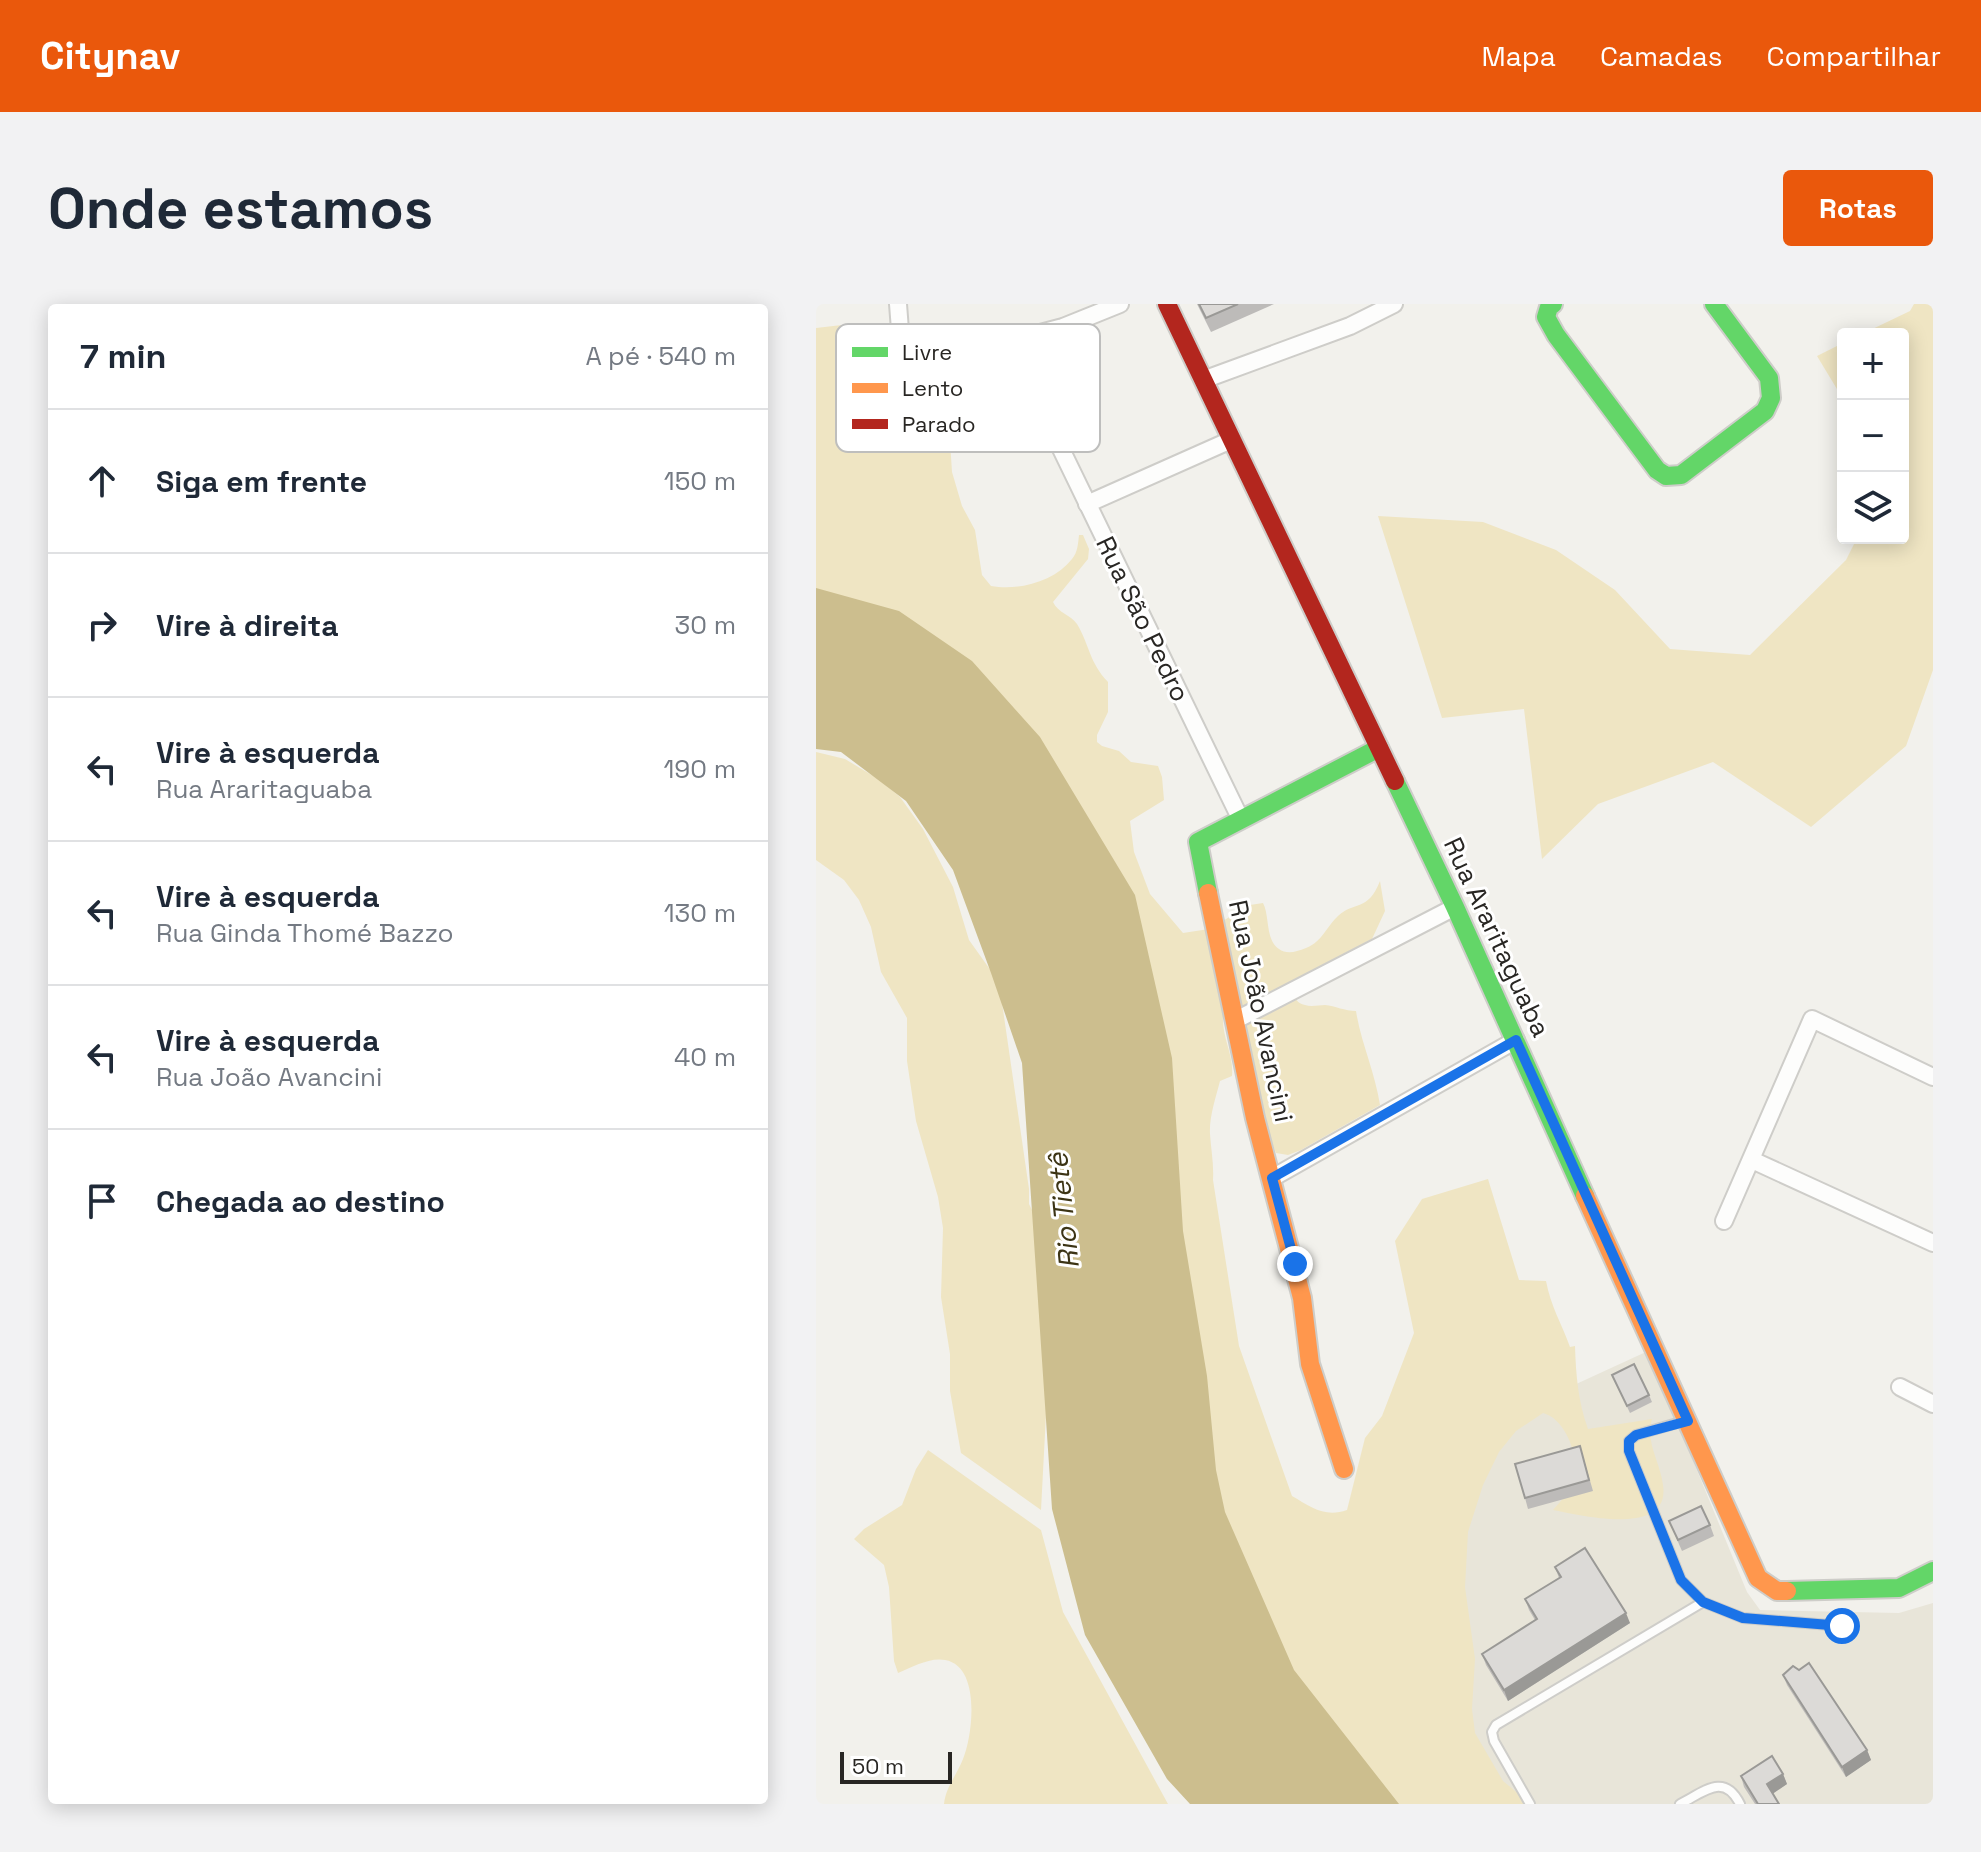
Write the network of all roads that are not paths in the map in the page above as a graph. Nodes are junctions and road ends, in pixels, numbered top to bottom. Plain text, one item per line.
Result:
1 (898, 304) edge
2 (1120, 304) edge
3 (1167, 304) edge
4 (1394, 304) edge
5 (1714, 304) edge
6 (1550, 310) edge
7 (900, 324) edge
8 (1070, 324) edge
9 (1203, 380) junction
10 (1231, 440) junction
11 (1062, 452) edge
12 (1087, 504) junction
13 (1379, 748) junction
14 (1241, 820) junction
15 (1455, 907) junction
16 (1236, 1020) junction
17 (1516, 1040) junction
18 (1933, 1077) edge
19 (1752, 1160) junction
20 (1272, 1178) junction
21 (1724, 1221) dead end
22 (1933, 1243) edge
23 (1900, 1387) dead end
24 (1933, 1404) edge
25 (1688, 1421) junction
26 (1344, 1469) dead end
27 (1933, 1571) edge
28 (1703, 1602) junction
29 (1842, 1626) dead end
30 (1530, 1804) edge
31 (1680, 1804) edge
32 (1740, 1804) edge

1 - 7 street
2 - 8 street
3 - 9 street, Rua Araritaguaba
4 - 9 street
5 - 6 street
9 - 10 street, Rua Araritaguaba
10 - 12 street
10 - 13 street, Rua Araritaguaba
11 - 12 street, Rua São Pedro
12 - 14 street, Rua São Pedro
13 - 14 street
13 - 15 street, Rua Araritaguaba
14 - 16 street, Rua João Avancini
15 - 16 street
15 - 17 street, Rua Araritaguaba
16 - 20 street, Rua João Avancini
17 - 20 street
17 - 25 street, Rua Araritaguaba
18 - 19 street
19 - 21 street
19 - 22 street
20 - 26 street, Rua João Avancini
23 - 24 street
25 - 27 street, Rua Araritaguaba
25 - 28 lane
28 - 29 lane
28 - 30 lane
31 - 32 lane

